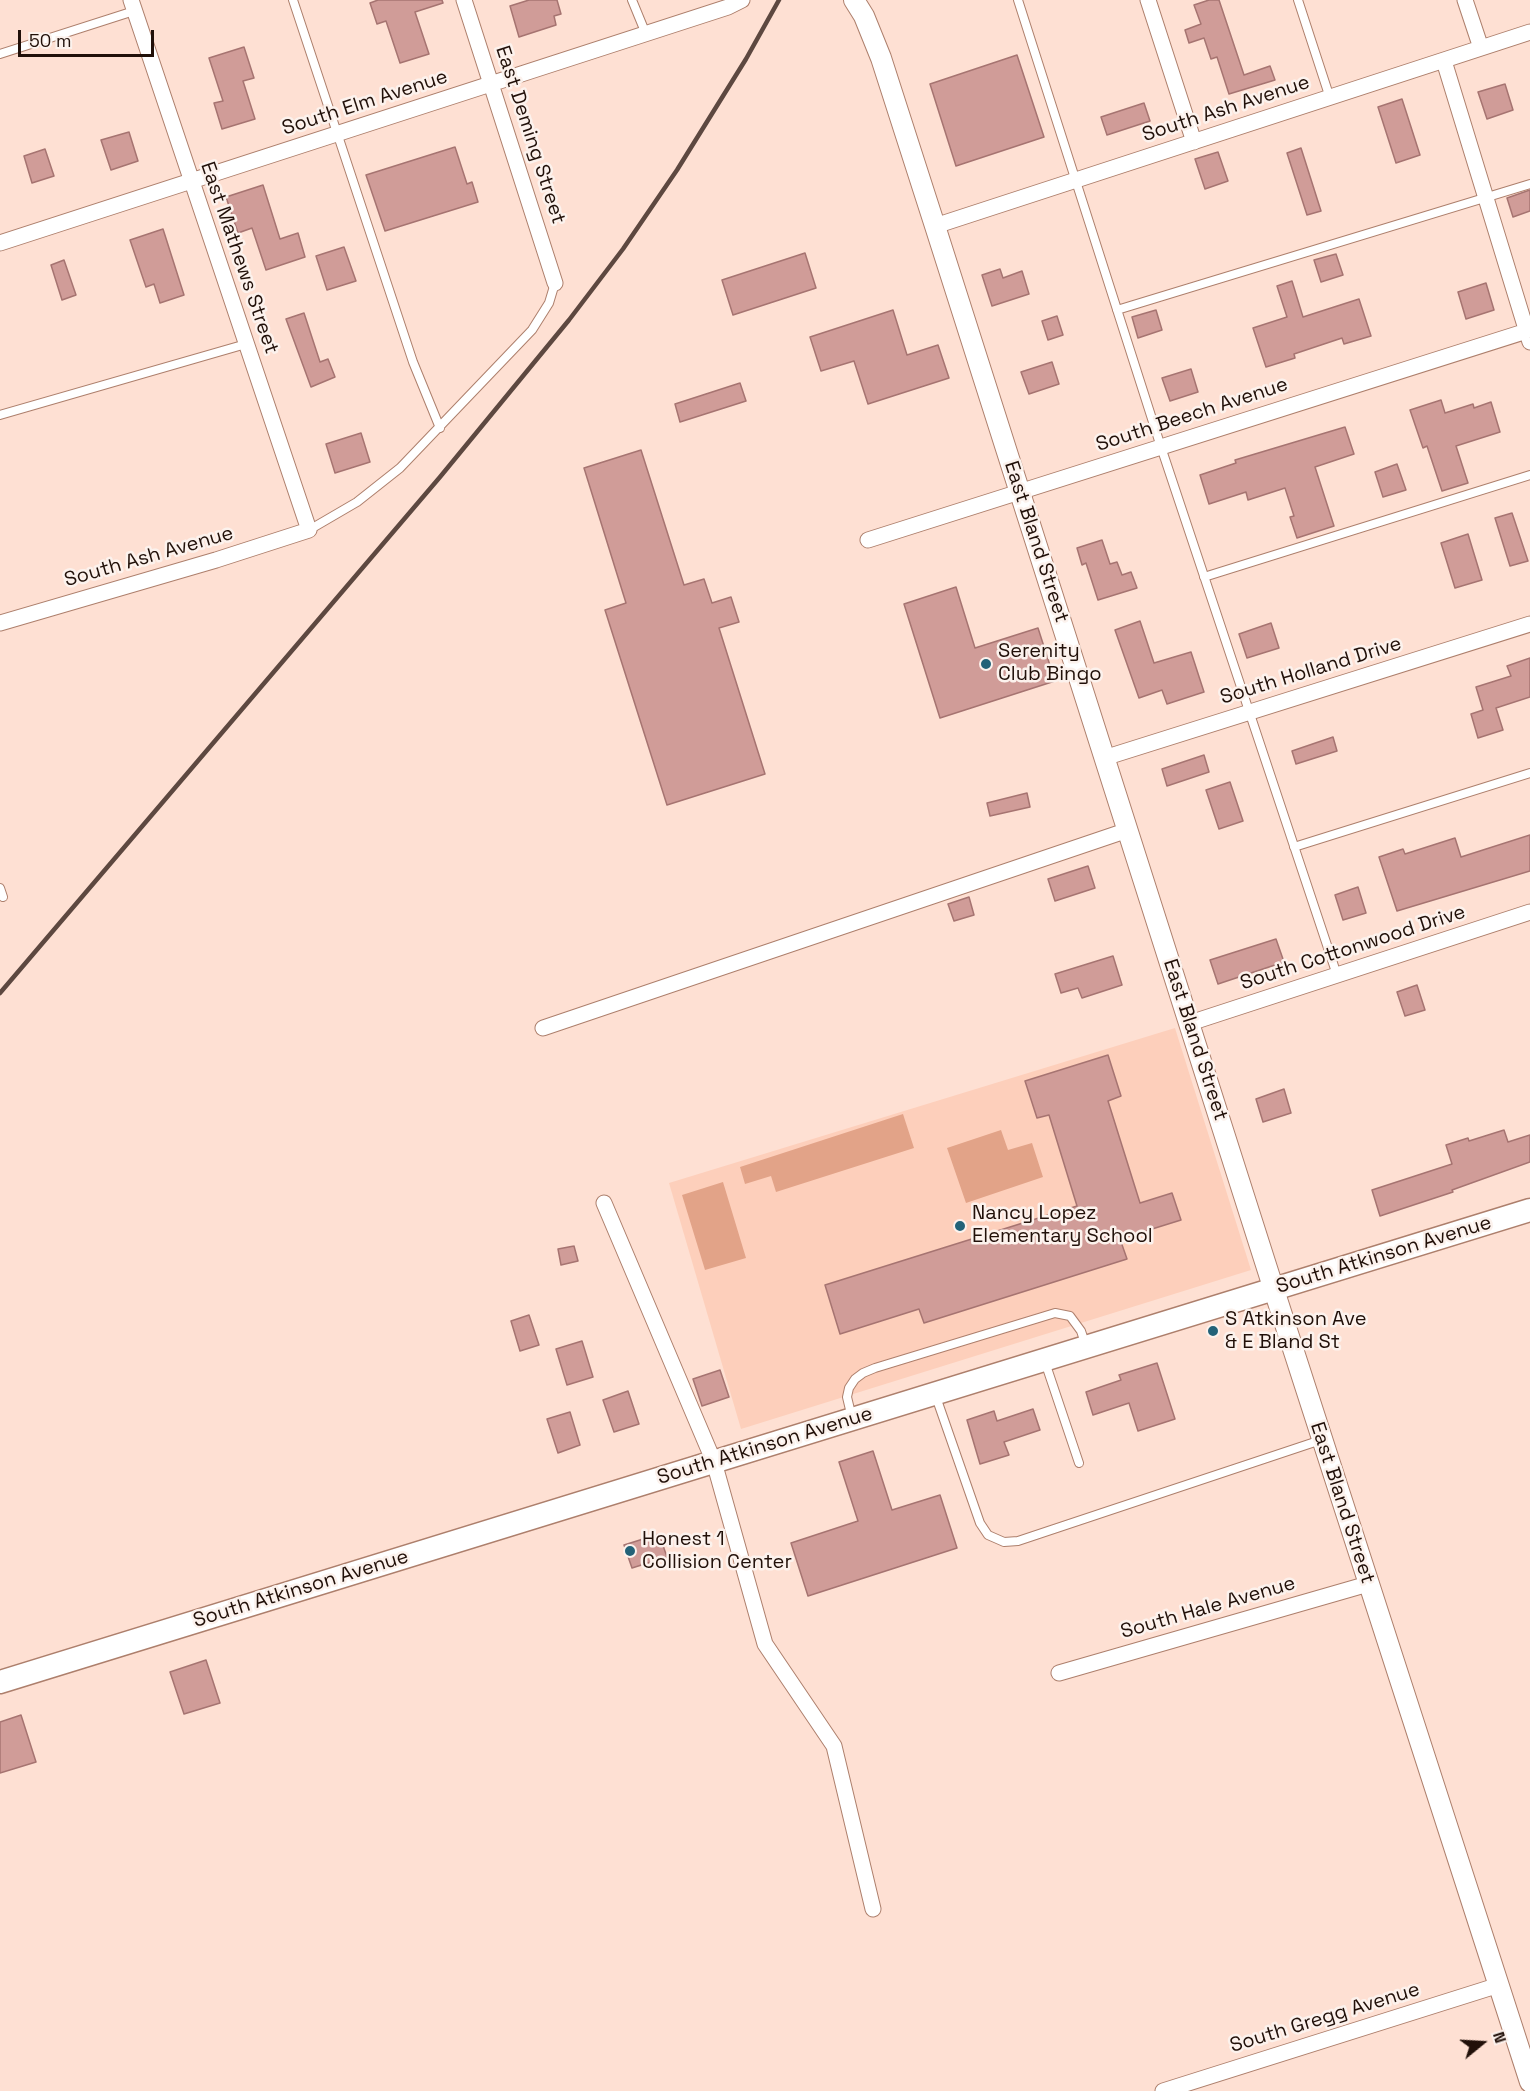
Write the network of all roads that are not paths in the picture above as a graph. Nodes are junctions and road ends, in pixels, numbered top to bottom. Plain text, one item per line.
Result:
1 (293, 0) edge
2 (464, 0) edge
3 (632, 0) edge
4 (742, 0) edge
5 (854, 0) edge
6 (1018, 0) edge
7 (1148, 0) edge
8 (1298, 0) edge
9 (1465, 0) edge
10 (133, 5) edge
11 (1530, 32) edge
12 (646, 34) junction
13 (1481, 48) junction
14 (0, 54) edge
15 (1444, 61) junction
16 (491, 83) junction
17 (1330, 98) junction
18 (337, 134) junction
19 (1194, 142) junction
20 (1076, 180) junction
21 (191, 182) junction
22 (1530, 184) edge
23 (1485, 198) junction
24 (935, 226) junction
25 (0, 243) edge
26 (555, 283) joint
27 (1117, 310) junction
28 (1529, 334) edge
29 (246, 344) junction
30 (0, 415) edge
31 (440, 428) junction
32 (1161, 447) junction
33 (1530, 475) edge
34 (1020, 492) junction
35 (309, 530) junction
36 (867, 540) dead end
37 (1204, 577) junction
38 (0, 623) edge
39 (1530, 624) edge
40 (1249, 712) junction
41 (1104, 758) junction
42 (1530, 772) edge
43 (1128, 830) junction
44 (1294, 848) junction
45 (0, 888) edge
46 (3, 897) dead end
47 (1530, 912) edge
48 (1337, 975) junction
49 (1190, 1023) junction
50 (543, 1028) dead end
51 (604, 1203) dead end
52 (1530, 1210) edge
53 (1274, 1290) junction
54 (1087, 1348) junction
55 (1045, 1360) junction
56 (935, 1394) junction
57 (852, 1420) junction
58 (1322, 1440) junction
59 (714, 1462) junction
60 (1078, 1462) dead end
61 (1368, 1584) junction
62 (1059, 1673) dead end
63 (0, 1682) edge
64 (873, 1910) dead end
65 (1500, 1985) junction
66 (1530, 2082) edge
67 (1163, 2091) edge

1 - 18 lane
2 - 16 street, East Deming Street
3 - 12 lane
4 - 12 street, South Elm Avenue
5 - 24 street, East Bland Street
6 - 20 lane
7 - 19 street
8 - 17 lane
9 - 13 street
10 - 14 lane
10 - 21 street, East Mathews Street
11 - 13 street, South Ash Avenue
12 - 16 street, South Elm Avenue
13 - 15 street, South Ash Avenue
15 - 17 street, South Ash Avenue
15 - 23 street
16 - 18 street, South Elm Avenue
16 - 26 street, East Deming Street
17 - 19 street, South Ash Avenue
18 - 21 street, South Elm Avenue
18 - 31 lane
19 - 20 street, South Ash Avenue
20 - 24 street, South Ash Avenue
20 - 27 lane
21 - 25 street, South Elm Avenue
21 - 29 street, East Mathews Street
22 - 23 lane
23 - 27 lane
23 - 28 street
24 - 34 street, East Bland Street
26 - 31 lane
27 - 32 lane
28 - 32 street, South Beech Avenue
29 - 30 lane
29 - 35 street, East Mathews Street
31 - 35 lane
32 - 34 street, South Beech Avenue
32 - 37 lane
33 - 37 lane
34 - 36 street, South Beech Avenue
34 - 41 street, East Bland Street
35 - 38 street, South Ash Avenue
37 - 40 lane
39 - 40 street, South Holland Drive
40 - 41 street, South Holland Drive
40 - 44 lane
41 - 43 street, East Bland Street
42 - 44 lane
43 - 49 street, East Bland Street
43 - 50 street
44 - 48 lane
45 - 46 lane
47 - 48 street, South Cottonwood Drive
48 - 49 street, South Cottonwood Drive
49 - 53 street, East Bland Street
51 - 59 street
52 - 53 main road, South Atkinson Avenue
53 - 54 main road, South Atkinson Avenue
53 - 58 street, East Bland Street
54 - 55 main road, South Atkinson Avenue
54 - 57 lane
55 - 56 main road, South Atkinson Avenue
55 - 60 lane
56 - 57 main road, South Atkinson Avenue
56 - 58 lane
57 - 59 main road, South Atkinson Avenue
58 - 61 street, East Bland Street
59 - 63 main road, South Atkinson Avenue
59 - 64 street
61 - 62 street, South Hale Avenue
61 - 65 street, East Bland Street
65 - 66 street, East Bland Street
65 - 67 street, South Gregg Avenue

